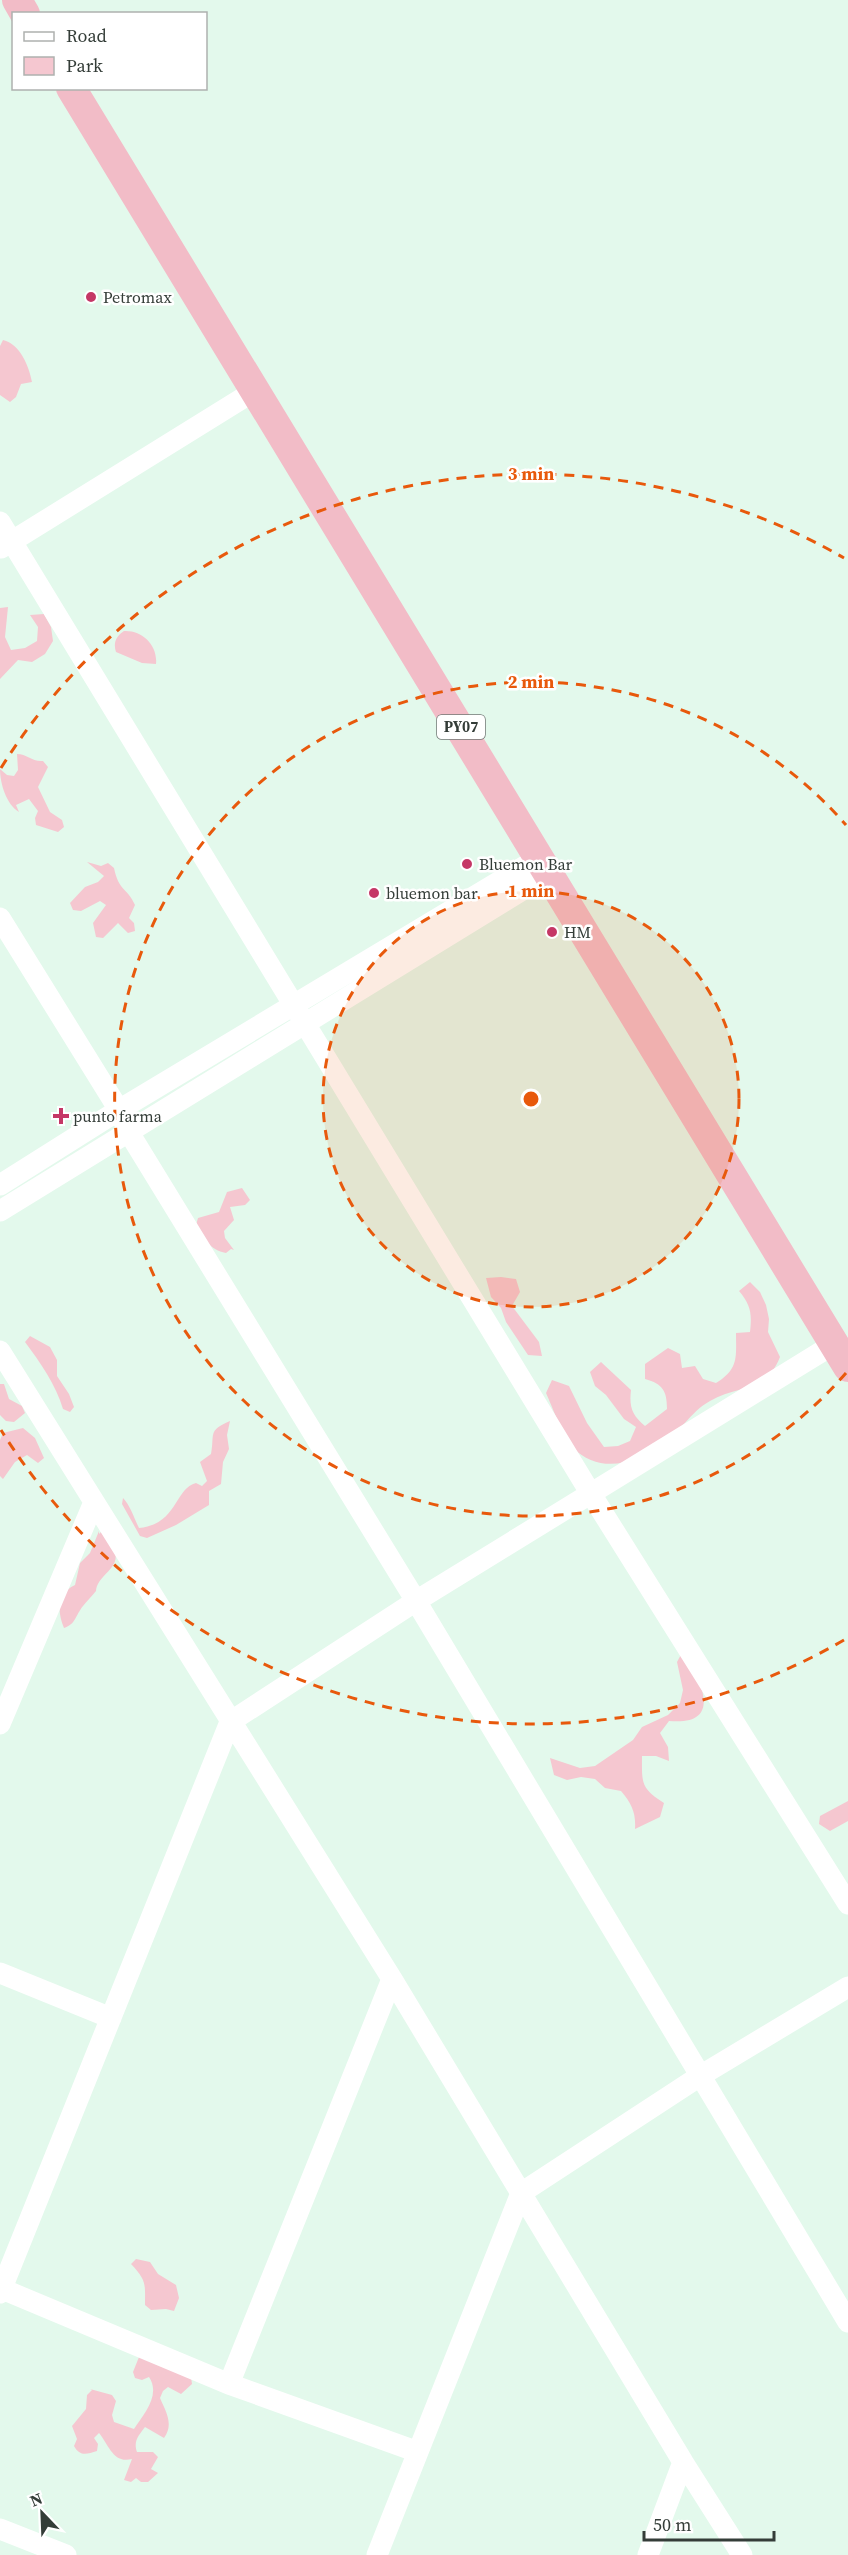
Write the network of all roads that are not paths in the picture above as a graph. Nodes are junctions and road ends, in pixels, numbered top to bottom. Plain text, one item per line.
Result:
1 (72, 90) edge
2 (256, 390) junction
3 (0, 522) edge
4 (6, 544) edge
5 (545, 865) junction
6 (0, 918) edge
7 (299, 1015) junction
8 (119, 1110) junction
9 (128, 1131) junction
10 (0, 1185) edge
11 (0, 1211) edge
12 (0, 1351) edge
13 (841, 1355) edge
14 (591, 1494) junction
15 (94, 1502) junction
16 (416, 1601) junction
17 (231, 1722) junction
18 (0, 1724) edge
19 (848, 1904) edge
20 (0, 1973) edge
21 (392, 1979) junction
22 (848, 1987) edge
23 (111, 2018) junction
24 (700, 2076) junction
25 (521, 2193) junction
26 (1, 2290) edge
27 (848, 2322) edge
28 (229, 2384) junction
29 (418, 2452) junction
30 (683, 2462) junction
31 (0, 2529) edge
32 (66, 2555) edge
33 (377, 2555) edge
34 (648, 2555) edge
35 (742, 2555) edge

1 - 2 highway, PY07
2 - 4 street
2 - 5 highway, PY07
3 - 4 street
4 - 7 street
5 - 7 street
5 - 13 highway, PY07
6 - 8 street
7 - 8 street
7 - 9 street
7 - 14 street
8 - 9 street
8 - 10 street
9 - 11 street
9 - 16 street
12 - 15 street
13 - 14 street
14 - 16 street
14 - 19 street
15 - 17 street
15 - 18 street
16 - 17 street
16 - 24 street
17 - 21 street
17 - 23 street
20 - 23 street
21 - 25 street
21 - 28 street
22 - 24 street
23 - 26 street
24 - 25 street
24 - 27 street
25 - 29 street
25 - 30 street
26 - 28 street
28 - 29 street
29 - 33 street
30 - 34 street
30 - 35 street
31 - 32 street

